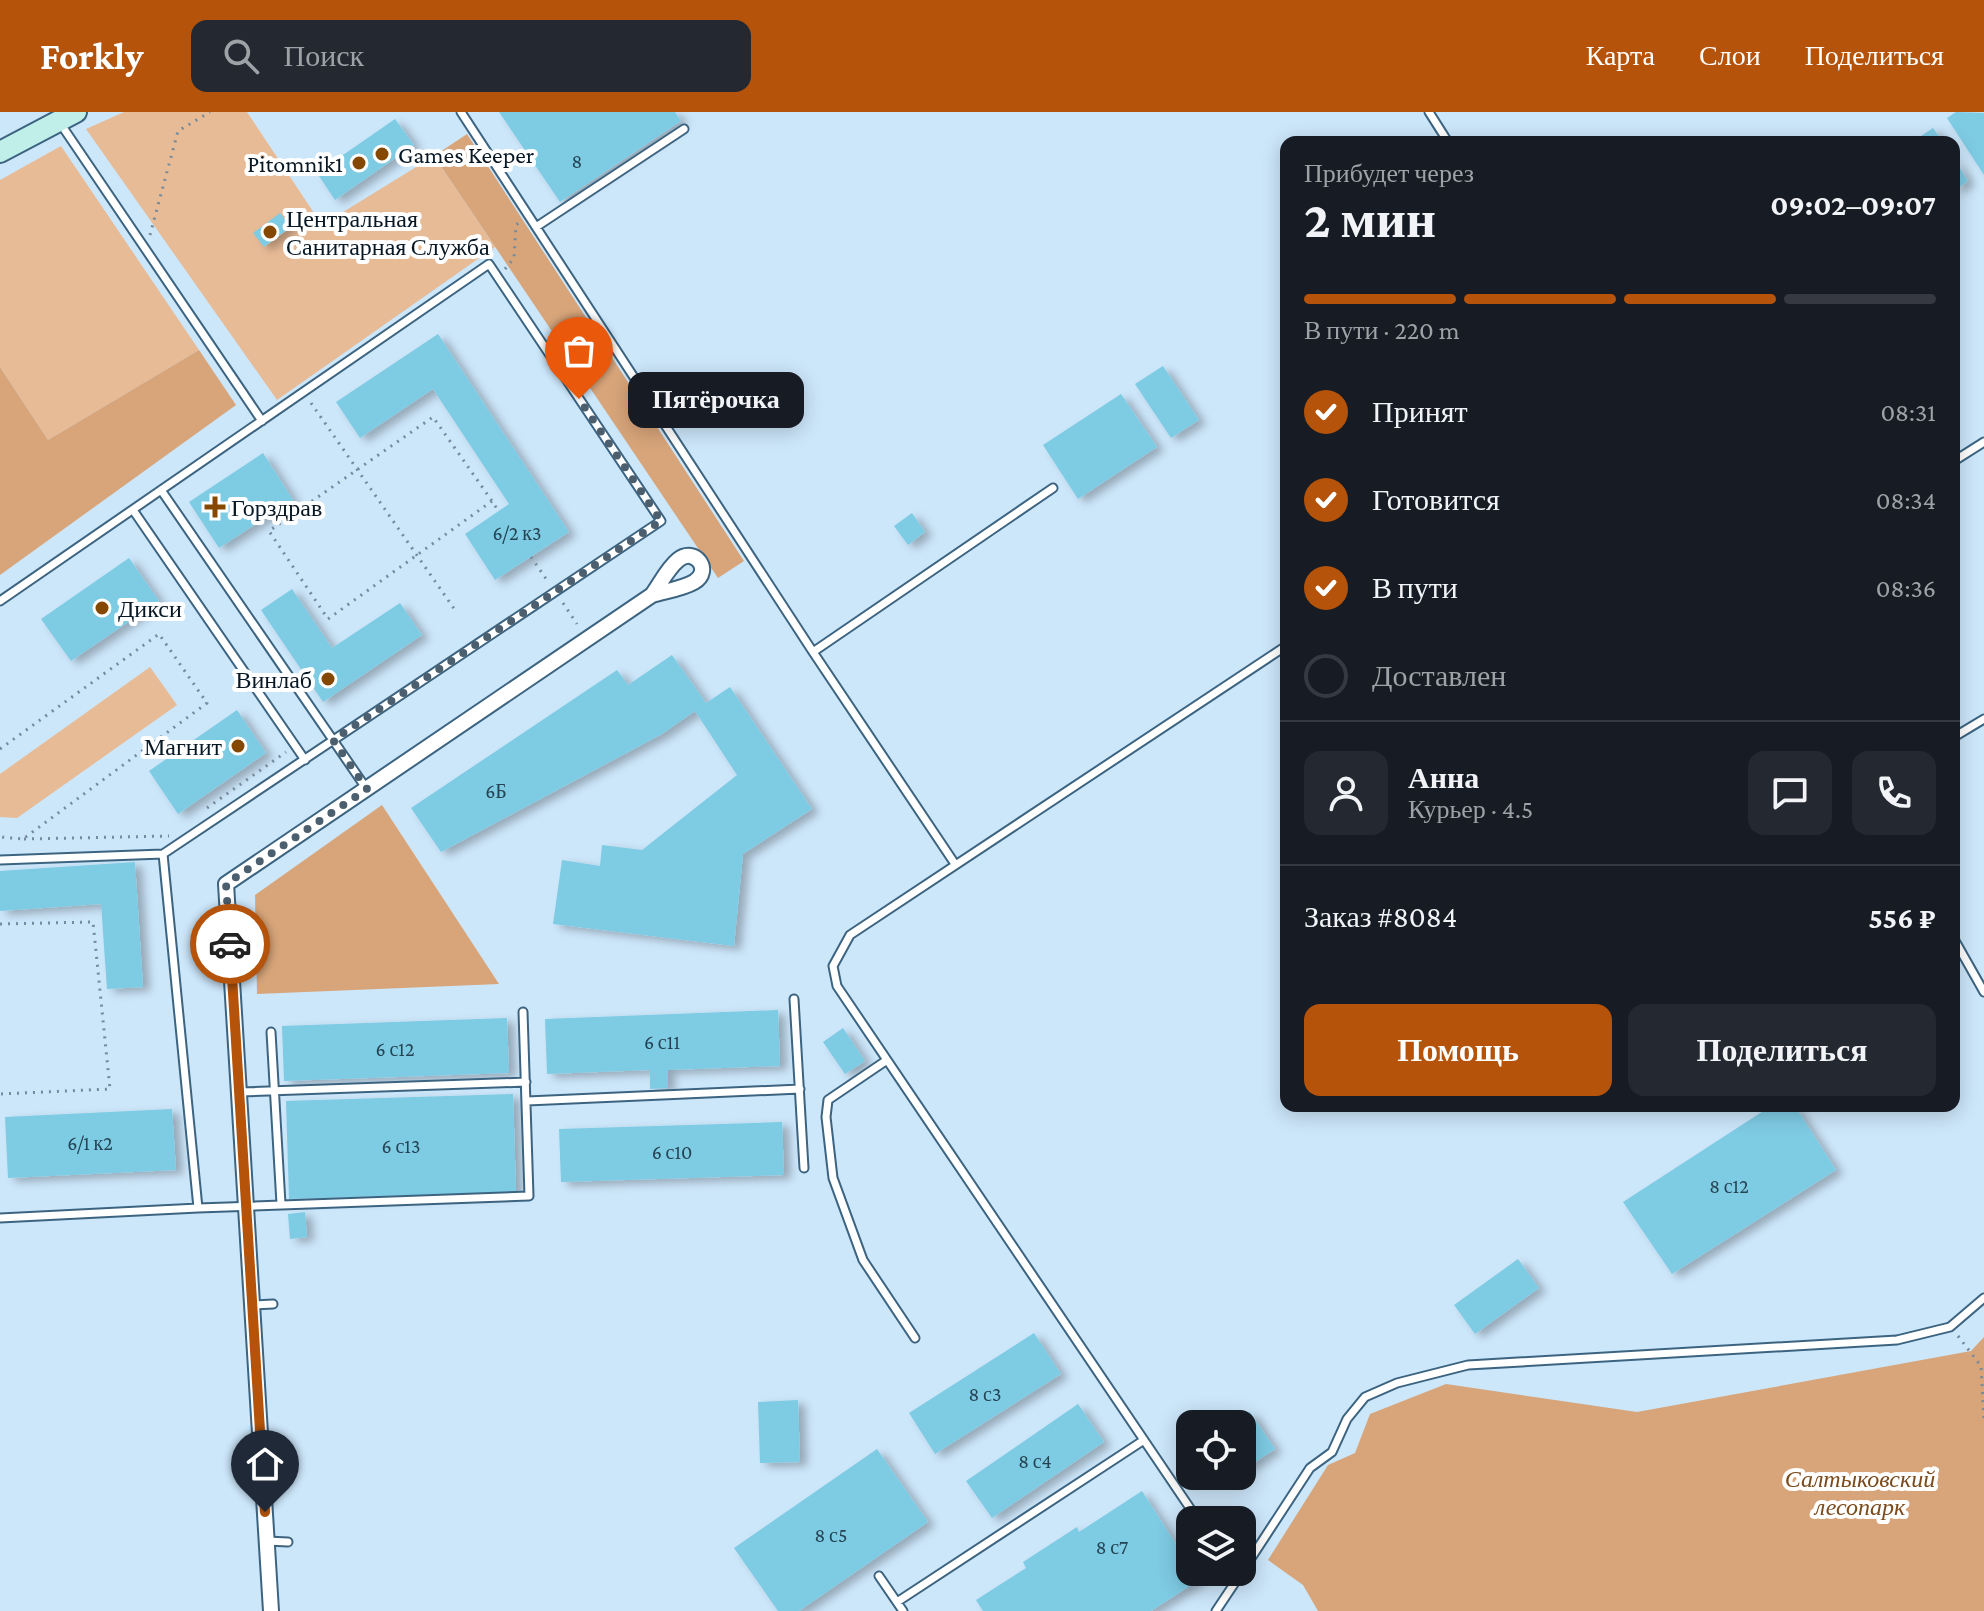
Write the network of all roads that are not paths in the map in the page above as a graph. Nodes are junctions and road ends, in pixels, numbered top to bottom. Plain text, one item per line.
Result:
1 (461, 112) edge
2 (1429, 112) edge
3 (68, 116) edge
4 (684, 129) dead end
5 (1444, 136) edge
6 (0, 152) edge
7 (536, 227) junction
8 (262, 421) junction
9 (1984, 442) edge
10 (1960, 457) edge
11 (1053, 488) dead end
12 (161, 490) junction
13 (133, 510) junction
14 (652, 595) dead end
15 (0, 601) edge
16 (1280, 650) edge
17 (813, 652) junction
18 (1984, 719) edge
19 (1960, 733) edge
20 (333, 740) junction
21 (305, 760) junction
22 (367, 789) junction
23 (163, 854) junction
24 (0, 860) edge
25 (955, 864) junction
26 (1960, 950) edge
27 (1984, 992) edge
28 (794, 999) dead end
29 (523, 1012) dead end
30 (271, 1032) dead end
31 (887, 1060) junction
32 (526, 1082) junction
33 (800, 1089) junction
34 (274, 1090) junction
35 (239, 1092) junction
36 (527, 1101) junction
37 (804, 1168) dead end
38 (281, 1204) junction
39 (246, 1205) junction
40 (198, 1208) junction
41 (0, 1218) edge
42 (1984, 1298) edge
43 (273, 1304) dead end
44 (252, 1305) junction
45 (915, 1338) dead end
46 (1144, 1440) junction
47 (1189, 1506) edge
48 (267, 1541) junction
49 (288, 1542) dead end
50 (1256, 1549) edge
51 (879, 1576) dead end
52 (1232, 1586) edge
53 (897, 1602) junction
54 (271, 1611) edge
55 (903, 1611) edge
56 (1216, 1611) edge

1 - 7 lane
2 - 5 lane
3 - 6 main road
3 - 8 lane
4 - 7 lane
7 - 17 lane
8 - 12 lane
8 - 20 lane
9 - 10 lane
11 - 17 lane
12 - 13 lane
12 - 20 lane
13 - 15 lane
13 - 21 lane
14 - 22 street
16 - 25 lane
17 - 25 lane
18 - 19 lane
20 - 21 lane
20 - 22 lane
21 - 23 lane
22 - 35 street
23 - 24 lane
23 - 40 lane
25 - 31 lane
26 - 27 lane
28 - 33 lane
29 - 32 lane
30 - 34 lane
31 - 45 lane
31 - 46 lane
32 - 34 lane
32 - 36 lane
33 - 36 lane
33 - 37 lane
34 - 35 lane
34 - 38 lane
35 - 39 street
36 - 38 lane
38 - 39 lane
39 - 40 lane
39 - 44 street
40 - 41 lane
42 - 50 lane
43 - 44 lane
44 - 48 street
46 - 47 lane
46 - 53 lane
48 - 49 lane
48 - 54 street
51 - 53 lane
52 - 56 lane
53 - 55 lane

